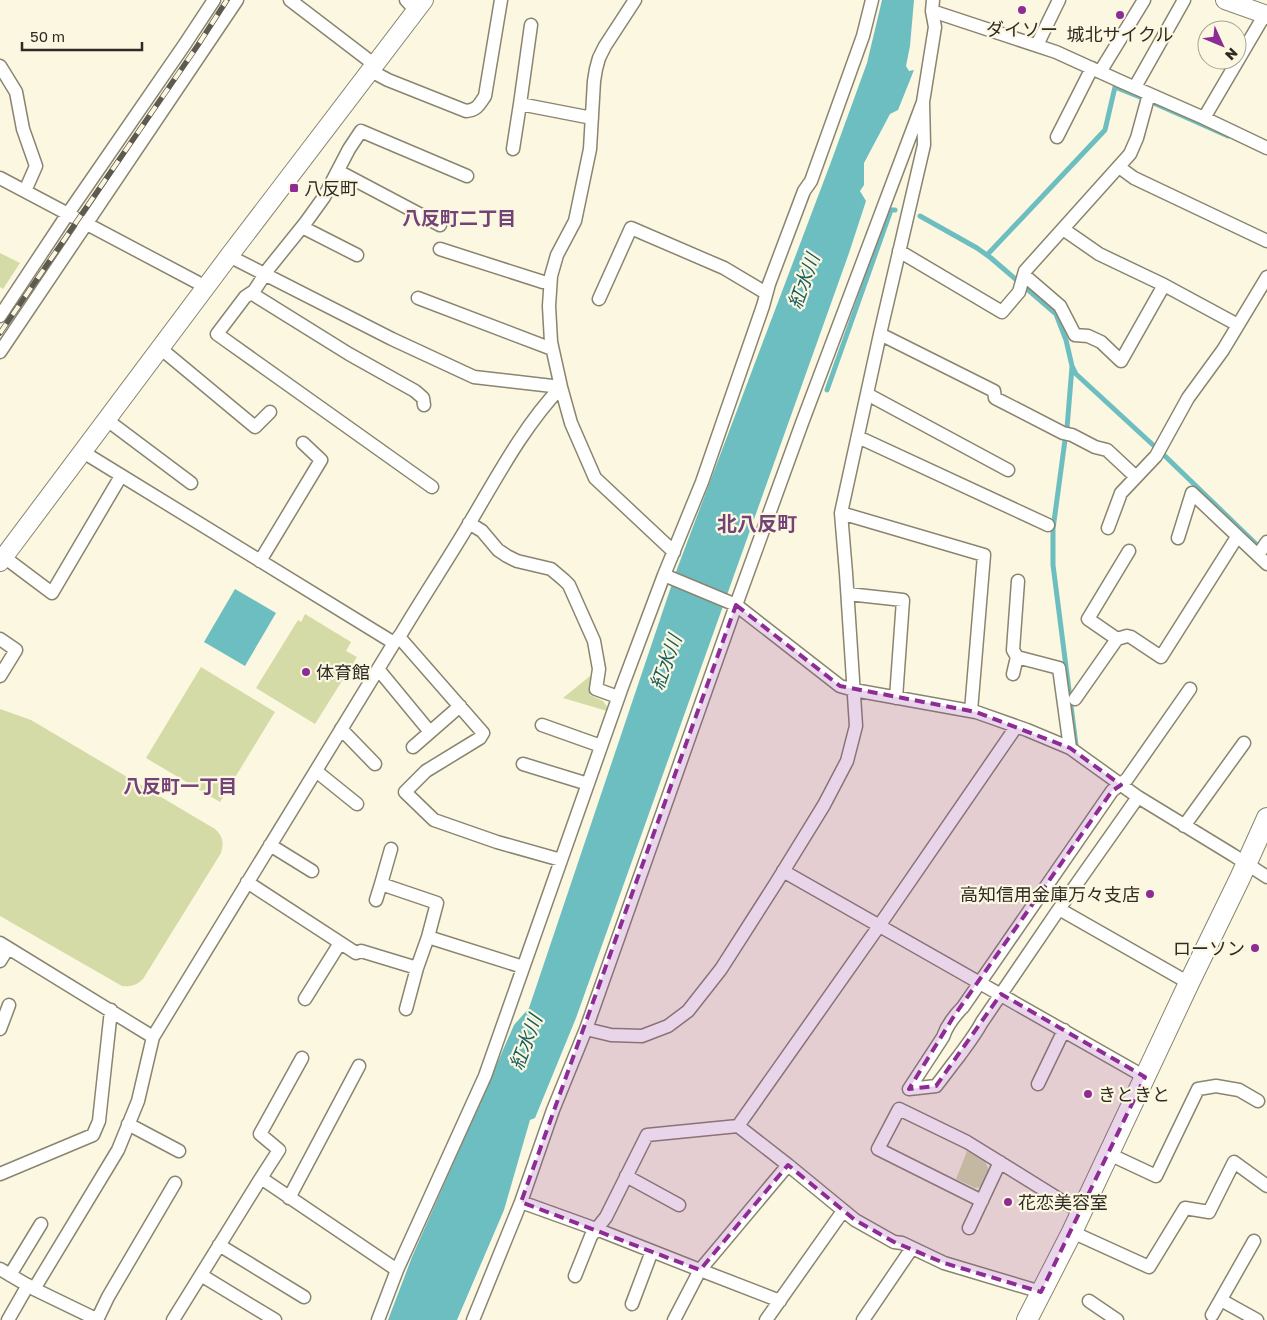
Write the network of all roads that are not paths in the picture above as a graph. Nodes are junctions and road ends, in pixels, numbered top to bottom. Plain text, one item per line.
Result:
1 (214, 0) edge
2 (237, 0) edge
3 (290, 0) edge
4 (501, 0) edge
5 (635, 0) edge
6 (872, 0) edge
7 (1058, 0) edge
8 (1144, 0) edge
9 (1184, 0) edge
10 (1225, 0) edge
11 (416, 4) edge
12 (933, 6) edge
13 (1266, 15) edge
14 (531, 25) dead end
15 (1037, 45) junction
16 (0, 66) edge
17 (373, 68) junction
18 (1096, 70) junction
19 (1135, 88) junction
20 (1149, 94) junction
21 (923, 102) junction
22 (520, 104) junction
23 (592, 118) junction
24 (1204, 118) junction
25 (1057, 137) dead end
26 (1267, 148) edge
27 (513, 149) dead end
28 (1119, 167) junction
29 (338, 171) junction
30 (467, 176) dead end
31 (0, 178) edge
32 (25, 191) junction
33 (68, 215) junction
34 (86, 224) junction
35 (440, 224) dead end
36 (302, 227) junction
37 (1063, 228) junction
38 (1267, 240) edge
39 (440, 249) dead end
40 (899, 251) junction
41 (358, 254) dead end
42 (229, 256) junction
43 (265, 274) junction
44 (1267, 277) edge
45 (1022, 281) junction
46 (550, 282) junction
47 (1164, 285) junction
48 (206, 287) junction
49 (251, 293) junction
50 (766, 294) junction
51 (418, 298) dead end
52 (599, 299) dead end
53 (0, 316) edge
54 (1238, 325) junction
55 (880, 334) junction
56 (160, 348) junction
57 (552, 349) junction
58 (0, 352) edge
59 (561, 387) junction
60 (867, 394) junction
61 (424, 404) dead end
62 (270, 412) dead end
63 (107, 420) junction
64 (858, 436) junction
65 (303, 443) dead end
66 (83, 452) junction
67 (1008, 470) dead end
68 (121, 476) junction
69 (1136, 477) junction
70 (191, 483) dead end
71 (432, 487) dead end
72 (841, 513) junction
73 (469, 523) junction
74 (1048, 525) dead end
75 (1108, 528) dead end
76 (1237, 537) junction
77 (1178, 538) dead end
78 (1267, 542) edge
79 (1129, 551) dead end
80 (674, 552) junction
81 (2, 559) edge
82 (1262, 560) edge
83 (260, 561) junction
84 (669, 576) junction
85 (1018, 581) dead end
86 (848, 594) junction
87 (733, 603) junction
88 (0, 638) edge
89 (1117, 639) junction
90 (396, 640) junction
91 (1017, 658) junction
92 (378, 669) junction
93 (1013, 674) dead end
94 (0, 676) edge
95 (1190, 689) dead end
96 (854, 690) junction
97 (618, 697) junction
98 (896, 698) junction
99 (1075, 699) dead end
100 (460, 706) junction
101 (971, 712) junction
102 (542, 725) dead end
103 (1016, 727) junction
104 (341, 729) junction
105 (430, 732) junction
106 (1244, 743) dead end
107 (601, 746) junction
108 (413, 747) dead end
109 (1070, 748) junction
110 (375, 764) dead end
111 (524, 764) dead end
112 (316, 771) junction
113 (588, 784) junction
114 (1121, 785) junction
115 (1138, 797) junction
116 (357, 804) dead end
117 (1267, 818) edge
118 (1184, 826) junction
119 (270, 845) junction
120 (391, 849) dead end
121 (561, 860) junction
122 (1247, 864) junction
123 (312, 871) dead end
124 (783, 871) junction
125 (1267, 877) edge
126 (247, 882) junction
127 (382, 884) junction
128 (376, 900) dead end
129 (1059, 909) junction
130 (879, 926) junction
131 (428, 937) junction
132 (340, 943) junction
133 (4, 945) edge
134 (0, 961) edge
135 (523, 967) junction
136 (417, 968) junction
137 (979, 982) junction
138 (1188, 983) junction
139 (1001, 994) junction
140 (305, 999) dead end
141 (9, 1005) dead end
142 (406, 1009) dead end
143 (111, 1010) junction
144 (586, 1029) junction
145 (0, 1030) edge
146 (1064, 1030) junction
147 (153, 1037) junction
148 (302, 1058) dead end
149 (358, 1066) dead end
150 (1145, 1077) junction
151 (1038, 1084) dead end
152 (1258, 1100) dead end
153 (128, 1124) junction
154 (738, 1126) junction
155 (180, 1151) dead end
156 (1109, 1154) junction
157 (1000, 1162) junction
158 (788, 1165) junction
159 (0, 1173) edge
160 (626, 1176) junction
161 (261, 1178) junction
162 (175, 1183) dead end
163 (1267, 1186) edge
164 (289, 1198) junction
165 (982, 1201) junction
166 (521, 1202) junction
167 (678, 1205) dead end
168 (842, 1211) junction
169 (1082, 1211) junction
170 (41, 1224) dead end
171 (969, 1228) dead end
172 (596, 1229) junction
173 (1072, 1232) junction
174 (1254, 1242) dead end
175 (219, 1245) junction
176 (912, 1248) junction
177 (652, 1251) junction
178 (397, 1270) junction
179 (700, 1270) junction
180 (5, 1272) edge
181 (201, 1275) junction
182 (575, 1276) dead end
183 (31, 1287) junction
184 (1041, 1292) junction
185 (304, 1297) dead end
186 (1221, 1300) junction
187 (780, 1301) junction
188 (1089, 1301) dead end
189 (632, 1304) dead end
190 (1212, 1315) dead end
191 (8, 1320) edge
192 (97, 1320) edge
193 (173, 1320) edge
194 (275, 1320) edge
195 (378, 1320) edge
196 (473, 1320) edge
197 (674, 1320) edge
198 (766, 1320) edge
199 (863, 1320) edge
200 (1027, 1320) edge
201 (1116, 1320) edge
202 (1257, 1320) edge

1 - 33 street
2 - 34 street
3 - 17 street
4 - 17 street
5 - 23 street
6 - 50 street
7 - 15 street
8 - 18 street
9 - 19 street
10 - 13 street
11 - 17 street
12 - 15 street
12 - 21 street
13 - 24 street
14 - 22 street
15 - 18 street
16 - 32 street
17 - 42 street
18 - 19 street
18 - 25 street
19 - 20 street
20 - 24 street
20 - 28 street
21 - 40 street
21 - 87 street
22 - 23 street
22 - 27 street
23 - 46 street
24 - 26 street
28 - 37 street
28 - 38 street
29 - 30 street
29 - 35 street
29 - 36 street
31 - 32 street
32 - 33 street
33 - 34 street
33 - 53 street
34 - 48 street
34 - 58 street
36 - 41 street
36 - 43 street
37 - 45 street
37 - 47 street
39 - 46 street
40 - 45 street
40 - 55 street
42 - 43 street
42 - 48 street
43 - 49 street
43 - 59 street
44 - 54 street
45 - 47 street
46 - 57 street
47 - 54 street
48 - 56 street
49 - 61 street
49 - 71 street
50 - 52 street
50 - 80 street
51 - 57 street
54 - 69 street
55 - 60 street
55 - 69 street
56 - 62 street
56 - 63 street
57 - 59 street
59 - 73 street
59 - 80 street
60 - 64 street
60 - 67 street
63 - 66 street
63 - 70 street
64 - 72 street
64 - 74 street
65 - 83 street
66 - 68 street
66 - 81 street
68 - 81 street
68 - 83 street
69 - 75 street
72 - 86 street
72 - 101 street
73 - 90 street
73 - 97 street
76 - 77 street
76 - 82 street
76 - 89 street
78 - 82 street
79 - 89 street
80 - 84 street
83 - 90 street
84 - 87 street
84 - 97 street
85 - 91 street
86 - 96 street
86 - 98 street
87 - 96 street
87 - 144 street
88 - 94 street
89 - 99 street
90 - 92 street
90 - 100 street
91 - 93 street
91 - 109 street
92 - 104 street
92 - 105 street
95 - 114 street
96 - 98 street
96 - 124 street
97 - 107 street
98 - 101 street
100 - 105 street
100 - 121 street
101 - 103 street
102 - 107 street
103 - 109 street
103 - 130 street
104 - 110 street
104 - 112 street
105 - 108 street
106 - 118 street
107 - 113 street
109 - 114 street
111 - 113 street
112 - 116 street
112 - 119 street
113 - 121 street
114 - 115 street
114 - 137 street
115 - 118 street
115 - 129 street
117 - 122 main road
118 - 122 street
119 - 123 street
119 - 126 street
120 - 127 street
121 - 135 street
122 - 125 street
122 - 138 main road
124 - 130 street
124 - 144 street
126 - 132 street
126 - 147 street
127 - 128 street
127 - 131 street
129 - 138 street
129 - 139 street
130 - 137 street
130 - 154 street
131 - 135 street
131 - 136 street
132 - 136 street
132 - 140 street
133 - 134 street
133 - 143 street
135 - 178 street
136 - 142 street
137 - 139 street
137 - 139 street
138 - 150 main road
139 - 146 street
141 - 145 street
143 - 147 street
143 - 159 street
144 - 166 street
146 - 150 street
146 - 151 street
147 - 153 street
148 - 161 street
149 - 164 street
150 - 156 main road
152 - 156 street
153 - 155 street
153 - 183 street
154 - 158 street
154 - 160 street
156 - 169 main road
157 - 165 street
157 - 165 street
157 - 169 street
158 - 168 street
158 - 179 street
160 - 167 street
160 - 172 street
161 - 164 street
161 - 175 street
162 - 192 street
163 - 173 street
164 - 178 street
165 - 171 street
166 - 172 street
166 - 196 street
168 - 176 street
168 - 187 street
169 - 173 main road
170 - 180 street
172 - 177 street
172 - 182 street
173 - 184 main road
174 - 186 street
175 - 181 street
175 - 185 street
176 - 184 street
176 - 199 street
177 - 179 street
177 - 189 street
178 - 195 street
179 - 187 street
179 - 197 street
180 - 183 street
181 - 193 street
181 - 194 street
183 - 191 street
183 - 192 street
184 - 200 main road
186 - 190 street
186 - 202 street
187 - 198 street
188 - 201 street

